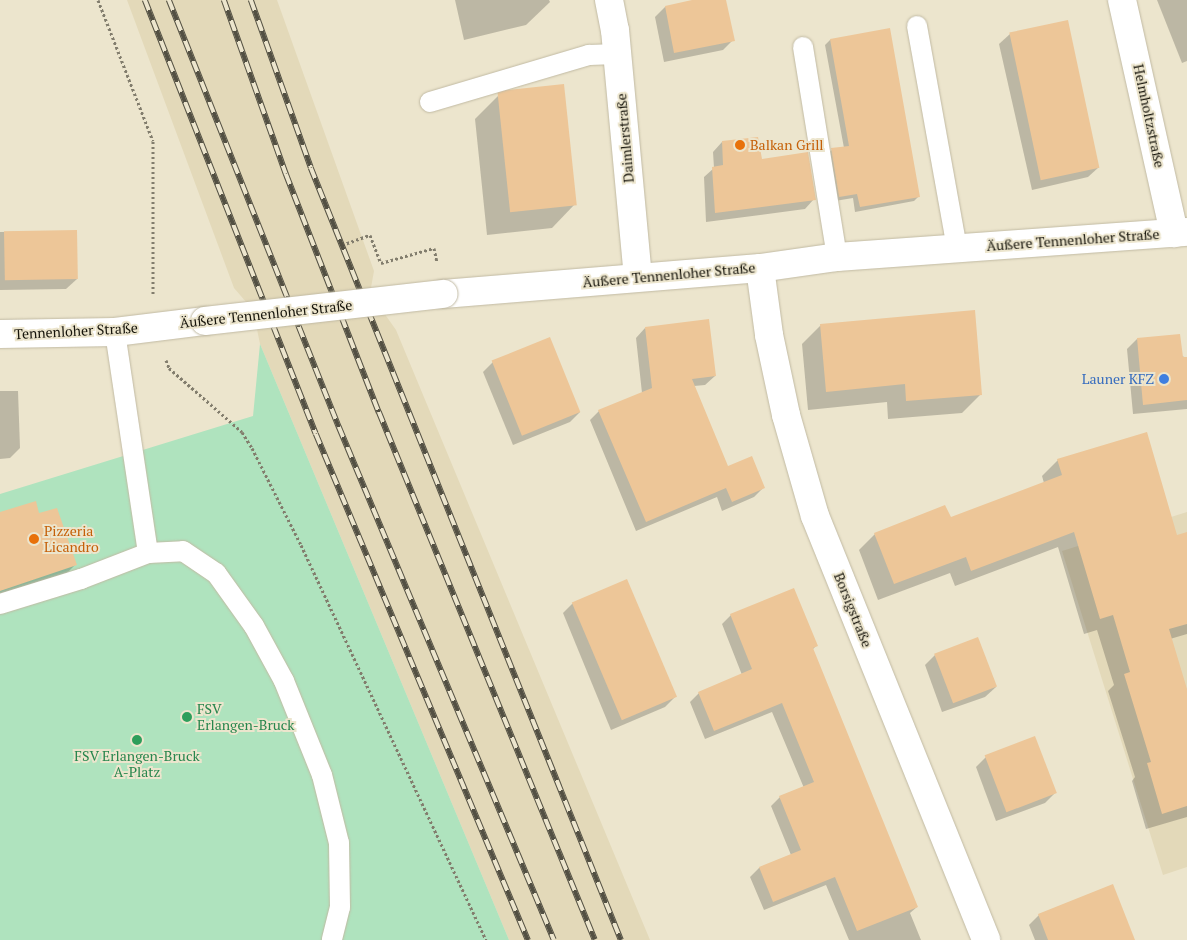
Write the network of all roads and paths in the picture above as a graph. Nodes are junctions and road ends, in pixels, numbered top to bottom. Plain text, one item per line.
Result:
1 (98, 0) edge
2 (609, 0) edge
3 (1122, 0) edge
4 (917, 26) dead end
5 (803, 47) dead end
6 (617, 54) junction
7 (430, 102) dead end
8 (1181, 233) edge
9 (342, 245) dead end
10 (434, 248) dead end
11 (957, 248) junction
12 (837, 257) junction
13 (760, 268) junction
14 (638, 276) junction
15 (152, 327) junction
16 (115, 332) junction
17 (0, 334) edge
18 (148, 553) junction
19 (0, 604) edge
20 (332, 940) edge
21 (486, 940) edge
22 (986, 940) edge

1 - 15 path
2 - 6 street, Daimlerstraße
3 - 8 street, Helmholtzstraße
4 - 11 lane
5 - 12 lane
6 - 7 lane
6 - 14 street, Daimlerstraße
8 - 11 street, Äußere Tennenloher Straße
9 - 10 path
11 - 12 street, Äußere Tennenloher Straße
12 - 13 street, Äußere Tennenloher Straße
13 - 14 street, Äußere Tennenloher Straße
13 - 22 street, Borsigstraße
14 - 15 street, Äußere Tennenloher Straße, bridge
15 - 16 street, Tennenloher Straße
15 - 21 path
16 - 17 street, Tennenloher Straße
16 - 18 lane
18 - 19 lane
18 - 20 lane

